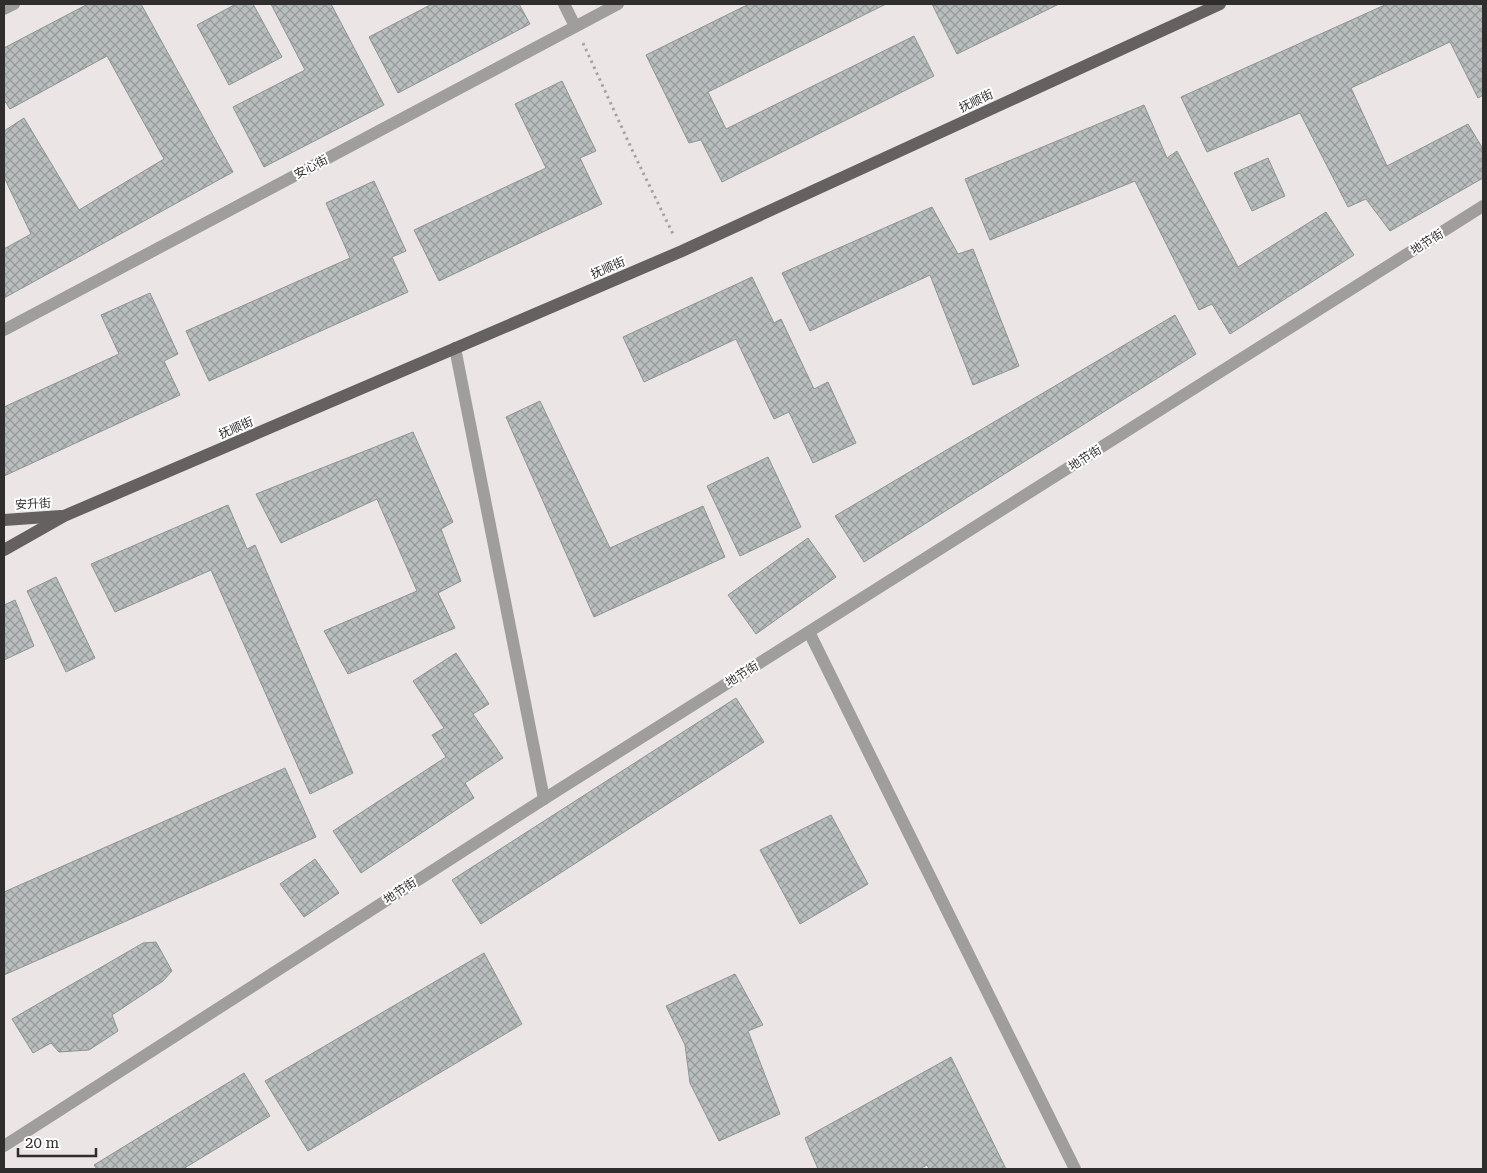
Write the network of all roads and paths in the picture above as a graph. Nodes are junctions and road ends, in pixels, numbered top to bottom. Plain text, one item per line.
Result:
1 (14, 4) edge
2 (564, 4) edge
3 (618, 4) edge
4 (1220, 4) edge
5 (4, 9) edge
6 (576, 26) junction
7 (1483, 206) edge
8 (682, 251) junction
9 (4, 330) edge
10 (455, 348) junction
11 (64, 516) junction
12 (4, 520) edge
13 (4, 550) edge
14 (809, 632) junction
15 (544, 799) junction
16 (4, 1146) edge
17 (1075, 1169) edge

1 - 5 street
2 - 6 street
3 - 6 street, 安心街
4 - 8 main road, 抚顺街
6 - 8 path
6 - 9 street, 安心街
7 - 14 street, 地节街
8 - 10 main road, 抚顺街
10 - 11 main road, 抚顺街
10 - 15 street
11 - 12 main road, 安升街
11 - 13 main road, 抚顺街
14 - 15 street, 地节街
14 - 17 street
15 - 16 street, 地节街

